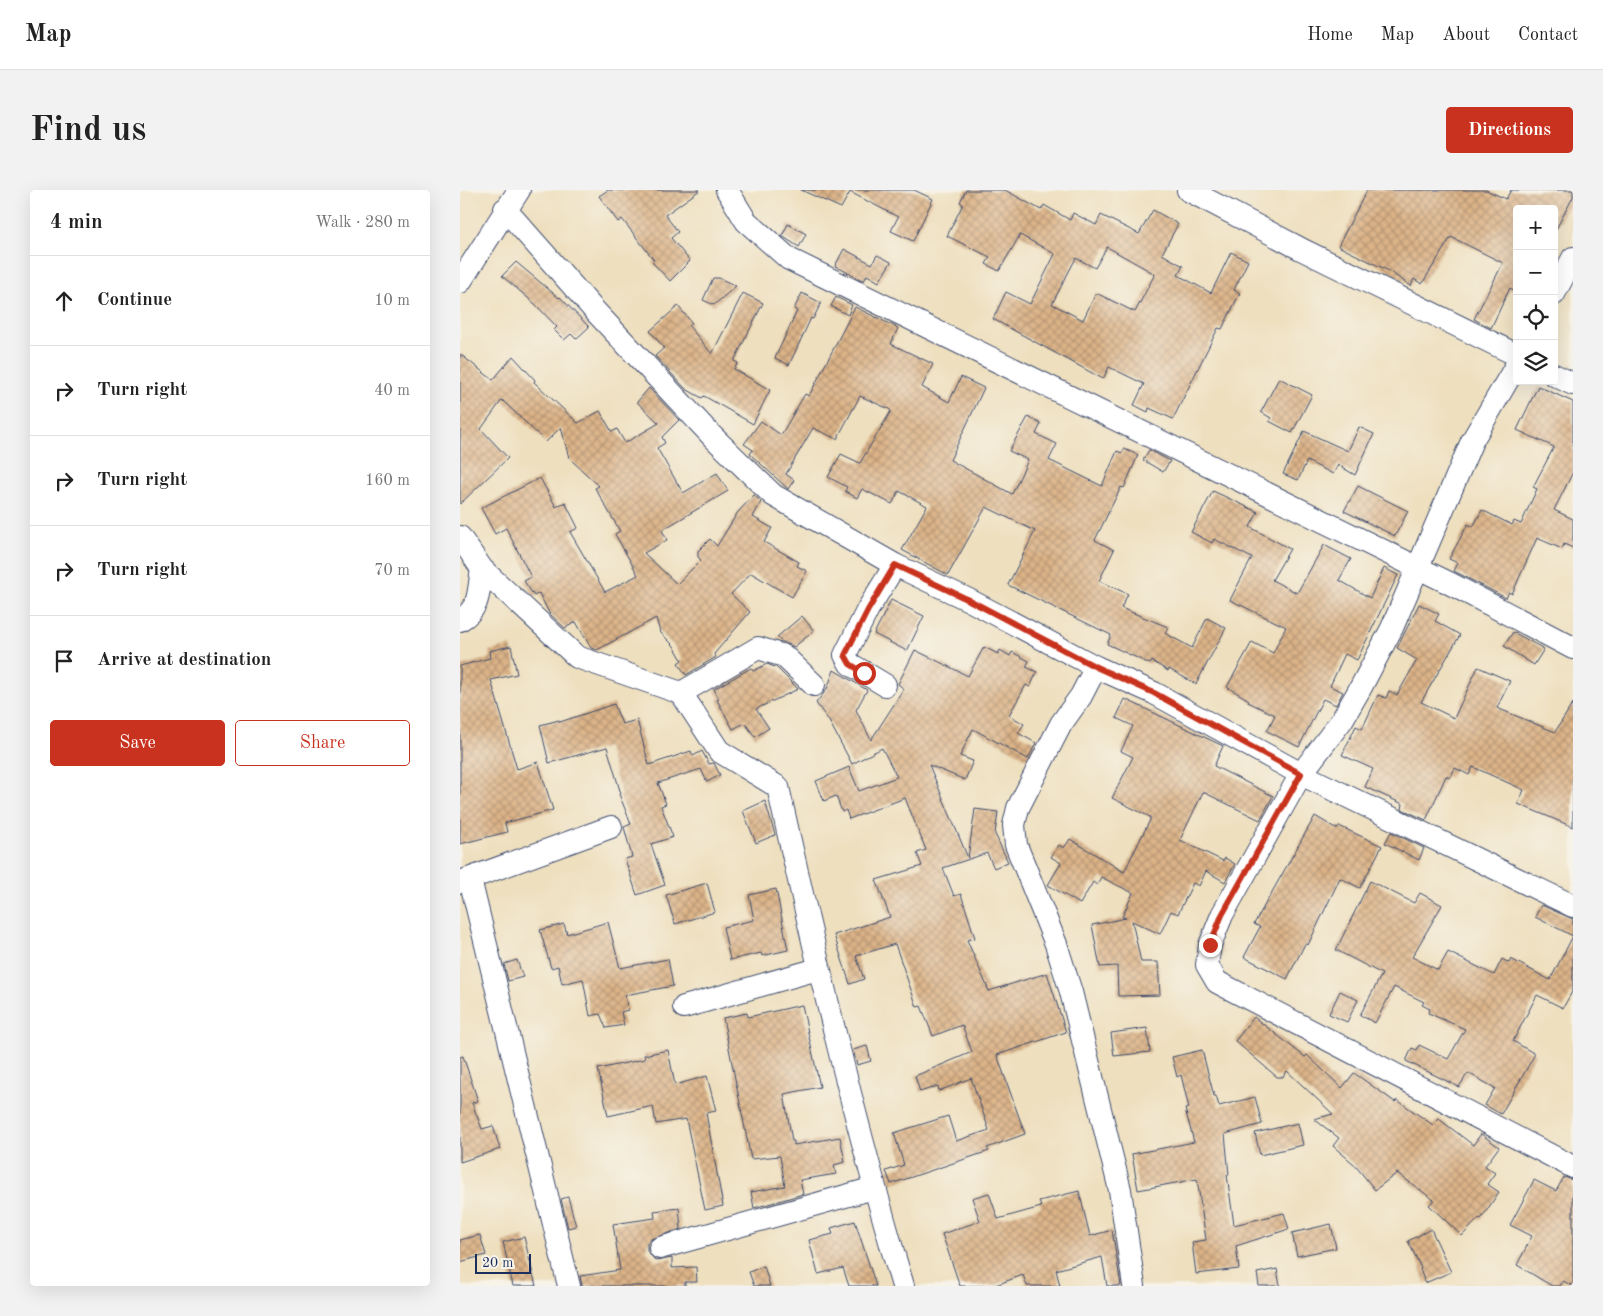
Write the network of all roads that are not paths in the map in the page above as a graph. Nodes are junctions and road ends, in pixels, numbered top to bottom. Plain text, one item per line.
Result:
1 (518, 190) edge
2 (727, 190) edge
3 (1188, 190) edge
4 (505, 209) junction
5 (1573, 258) edge
6 (460, 282) edge
7 (1558, 286) edge
8 (1513, 353) edge
9 (1513, 371) edge
10 (1558, 377) edge
11 (1573, 384) edge
12 (460, 537) edge
13 (895, 565) junction
14 (482, 569) junction
15 (1417, 569) junction
16 (460, 620) edge
17 (1573, 648) edge
18 (1096, 667) junction
19 (814, 685) dead end
20 (885, 685) dead end
21 (681, 693) junction
22 (1301, 774) junction
23 (611, 827) dead end
24 (465, 880) edge
25 (1573, 906) edge
26 (818, 969) junction
27 (684, 1007) dead end
28 (1573, 1167) edge
29 (874, 1188) junction
30 (660, 1248) dead end
31 (569, 1286) edge
32 (902, 1286) edge
33 (1134, 1286) edge

1 - 4 street
2 - 15 street
3 - 8 street
4 - 6 street
4 - 13 street
5 - 7 street
9 - 15 street
10 - 11 street
12 - 14 street
13 - 18 street
13 - 20 street
14 - 16 street
14 - 21 street
15 - 17 street
15 - 22 street
18 - 22 street
18 - 33 street
19 - 21 street
21 - 26 street
22 - 25 street
22 - 28 street
23 - 24 street
24 - 31 street
26 - 27 street
26 - 29 street
29 - 30 street
29 - 32 street

